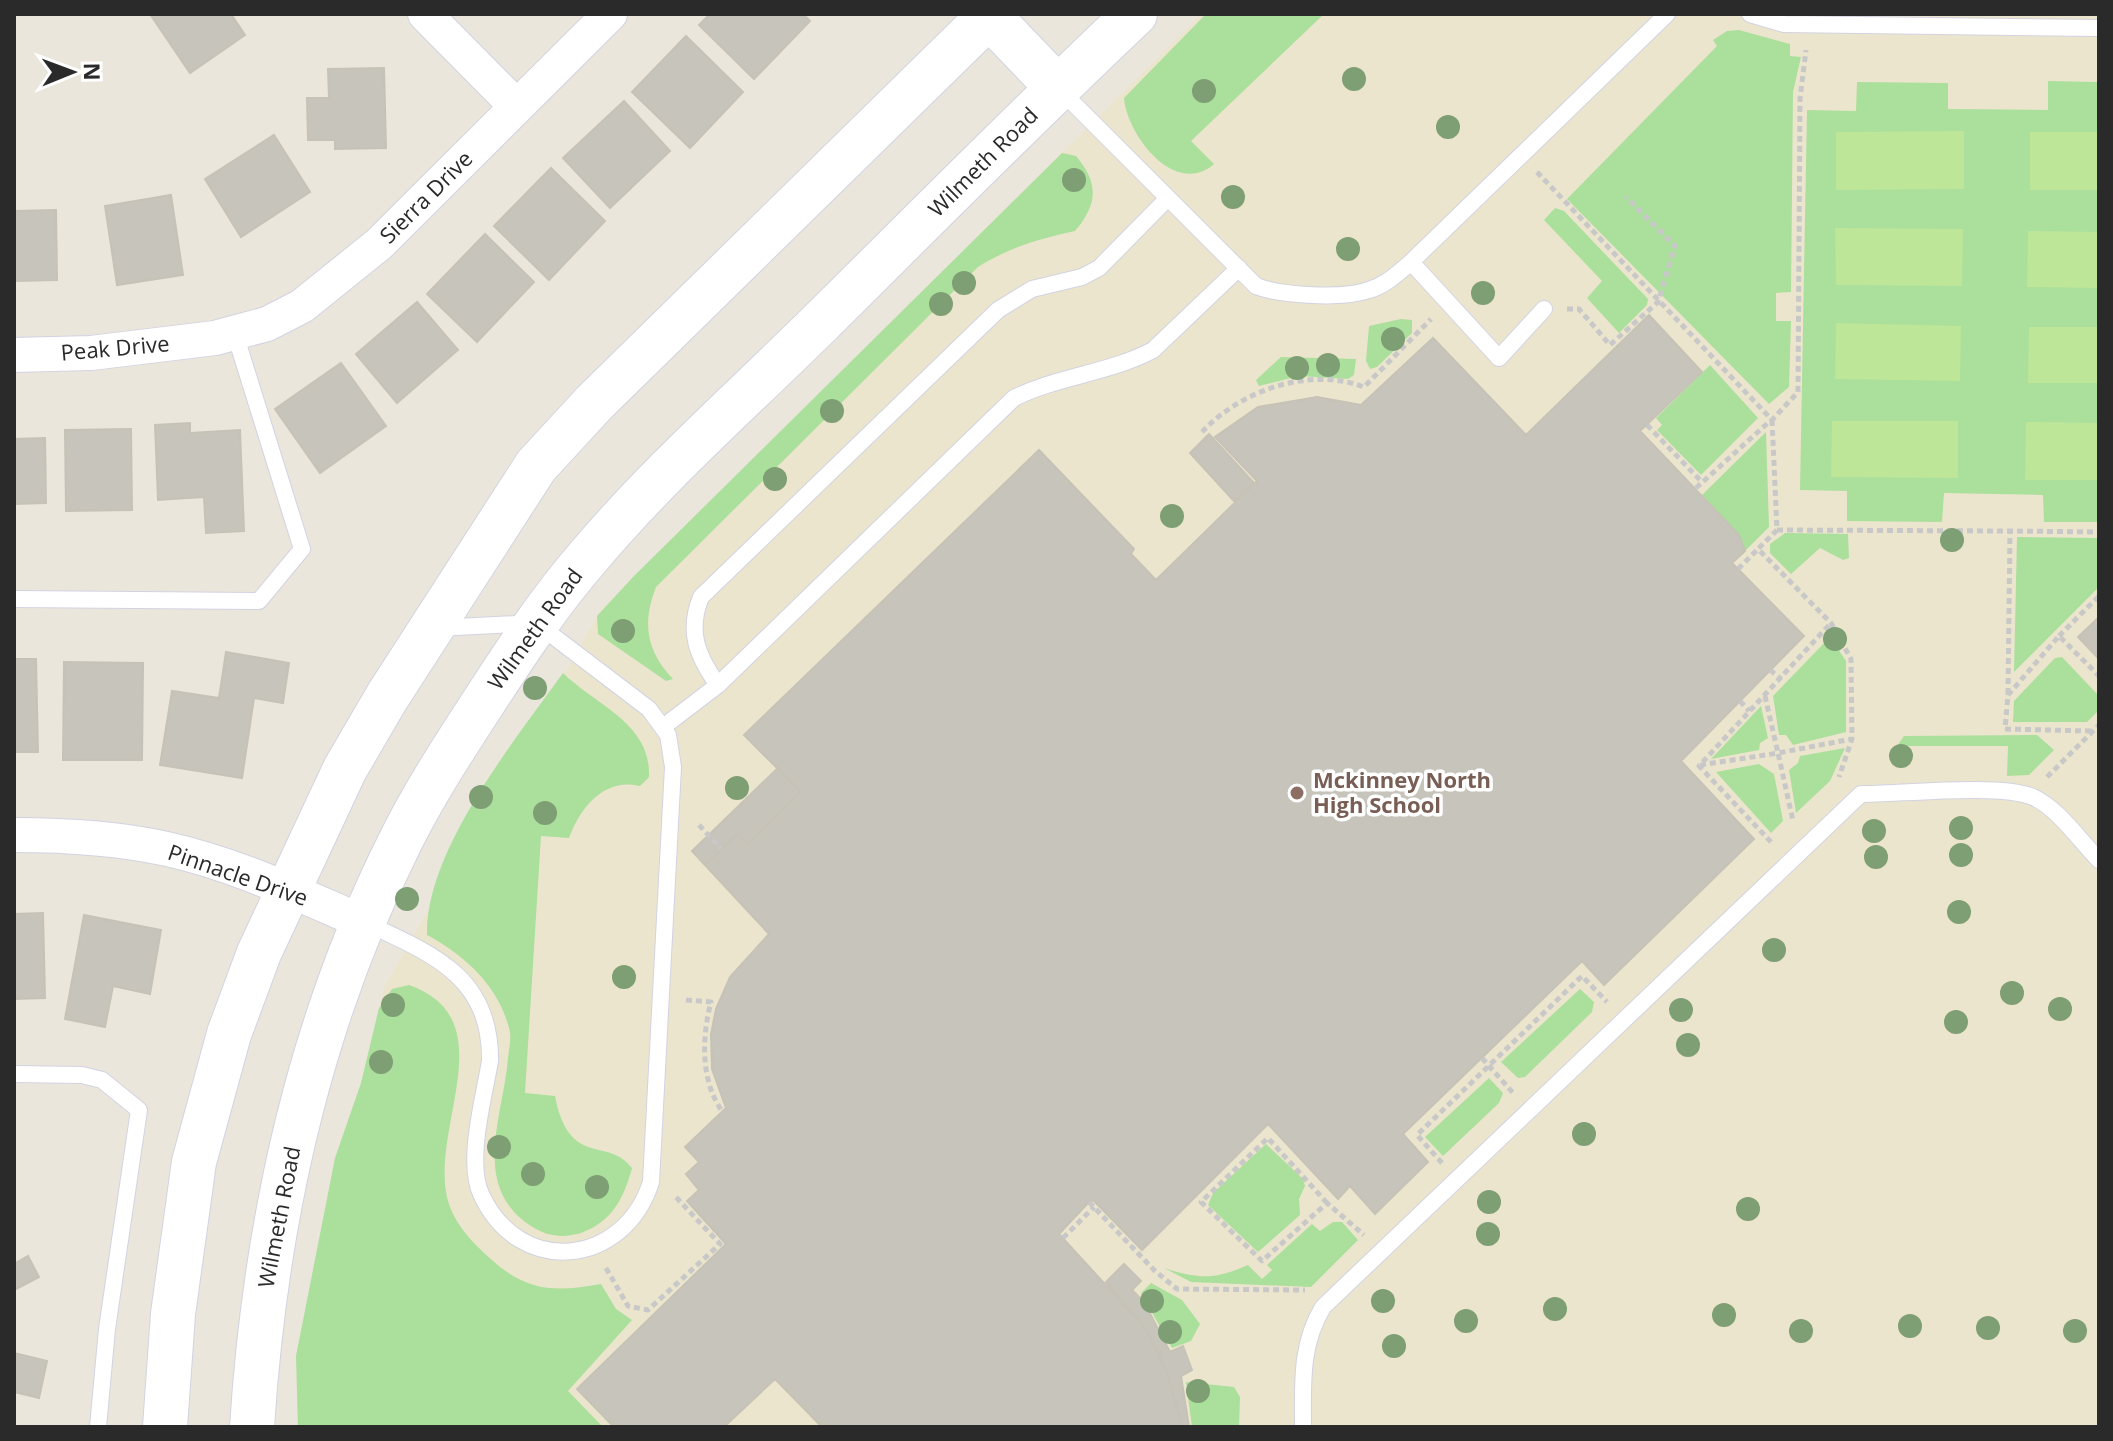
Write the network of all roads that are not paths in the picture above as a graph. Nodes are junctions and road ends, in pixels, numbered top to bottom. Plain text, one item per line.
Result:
1 (425, 14) edge
2 (610, 14) edge
3 (1135, 14) edge
4 (1667, 14) edge
5 (1750, 14) edge
6 (990, 15) edge
7 (2099, 28) edge
8 (1058, 88) junction
9 (516, 106) junction
10 (1168, 198) junction
11 (1411, 262) junction
12 (1239, 268) junction
13 (1544, 309) road end
14 (225, 336) junction
15 (14, 355) edge
16 (14, 599) edge
17 (536, 623) junction
18 (432, 629) junction
19 (718, 685) junction
20 (663, 727) junction
21 (14, 835) edge
22 (2099, 860) edge
23 (286, 890) junction
24 (363, 922) junction
25 (14, 1074) edge
26 (98, 1427) edge
27 (165, 1427) edge
28 (252, 1427) edge
29 (1303, 1427) edge

1 - 9 street
2 - 9 street, Sierra Drive
3 - 8 main road, Wilmeth Road
4 - 11 lane
5 - 7 lane
6 - 8 main road
6 - 18 main road
8 - 10 lane
8 - 17 main road, Wilmeth Road
9 - 14 street, Sierra Drive
10 - 12 lane
10 - 19 lane
11 - 12 lane
11 - 13 lane
12 - 19 lane
14 - 15 street, Peak Drive
14 - 16 lane
17 - 18 lane
17 - 20 lane
17 - 24 main road, Wilmeth Road
18 - 23 main road
19 - 20 lane
20 - 24 lane
21 - 23 street, Pinnacle Drive
22 - 29 lane
23 - 24 street, Pinnacle Drive
23 - 27 main road
24 - 28 main road, Wilmeth Road
25 - 26 lane

